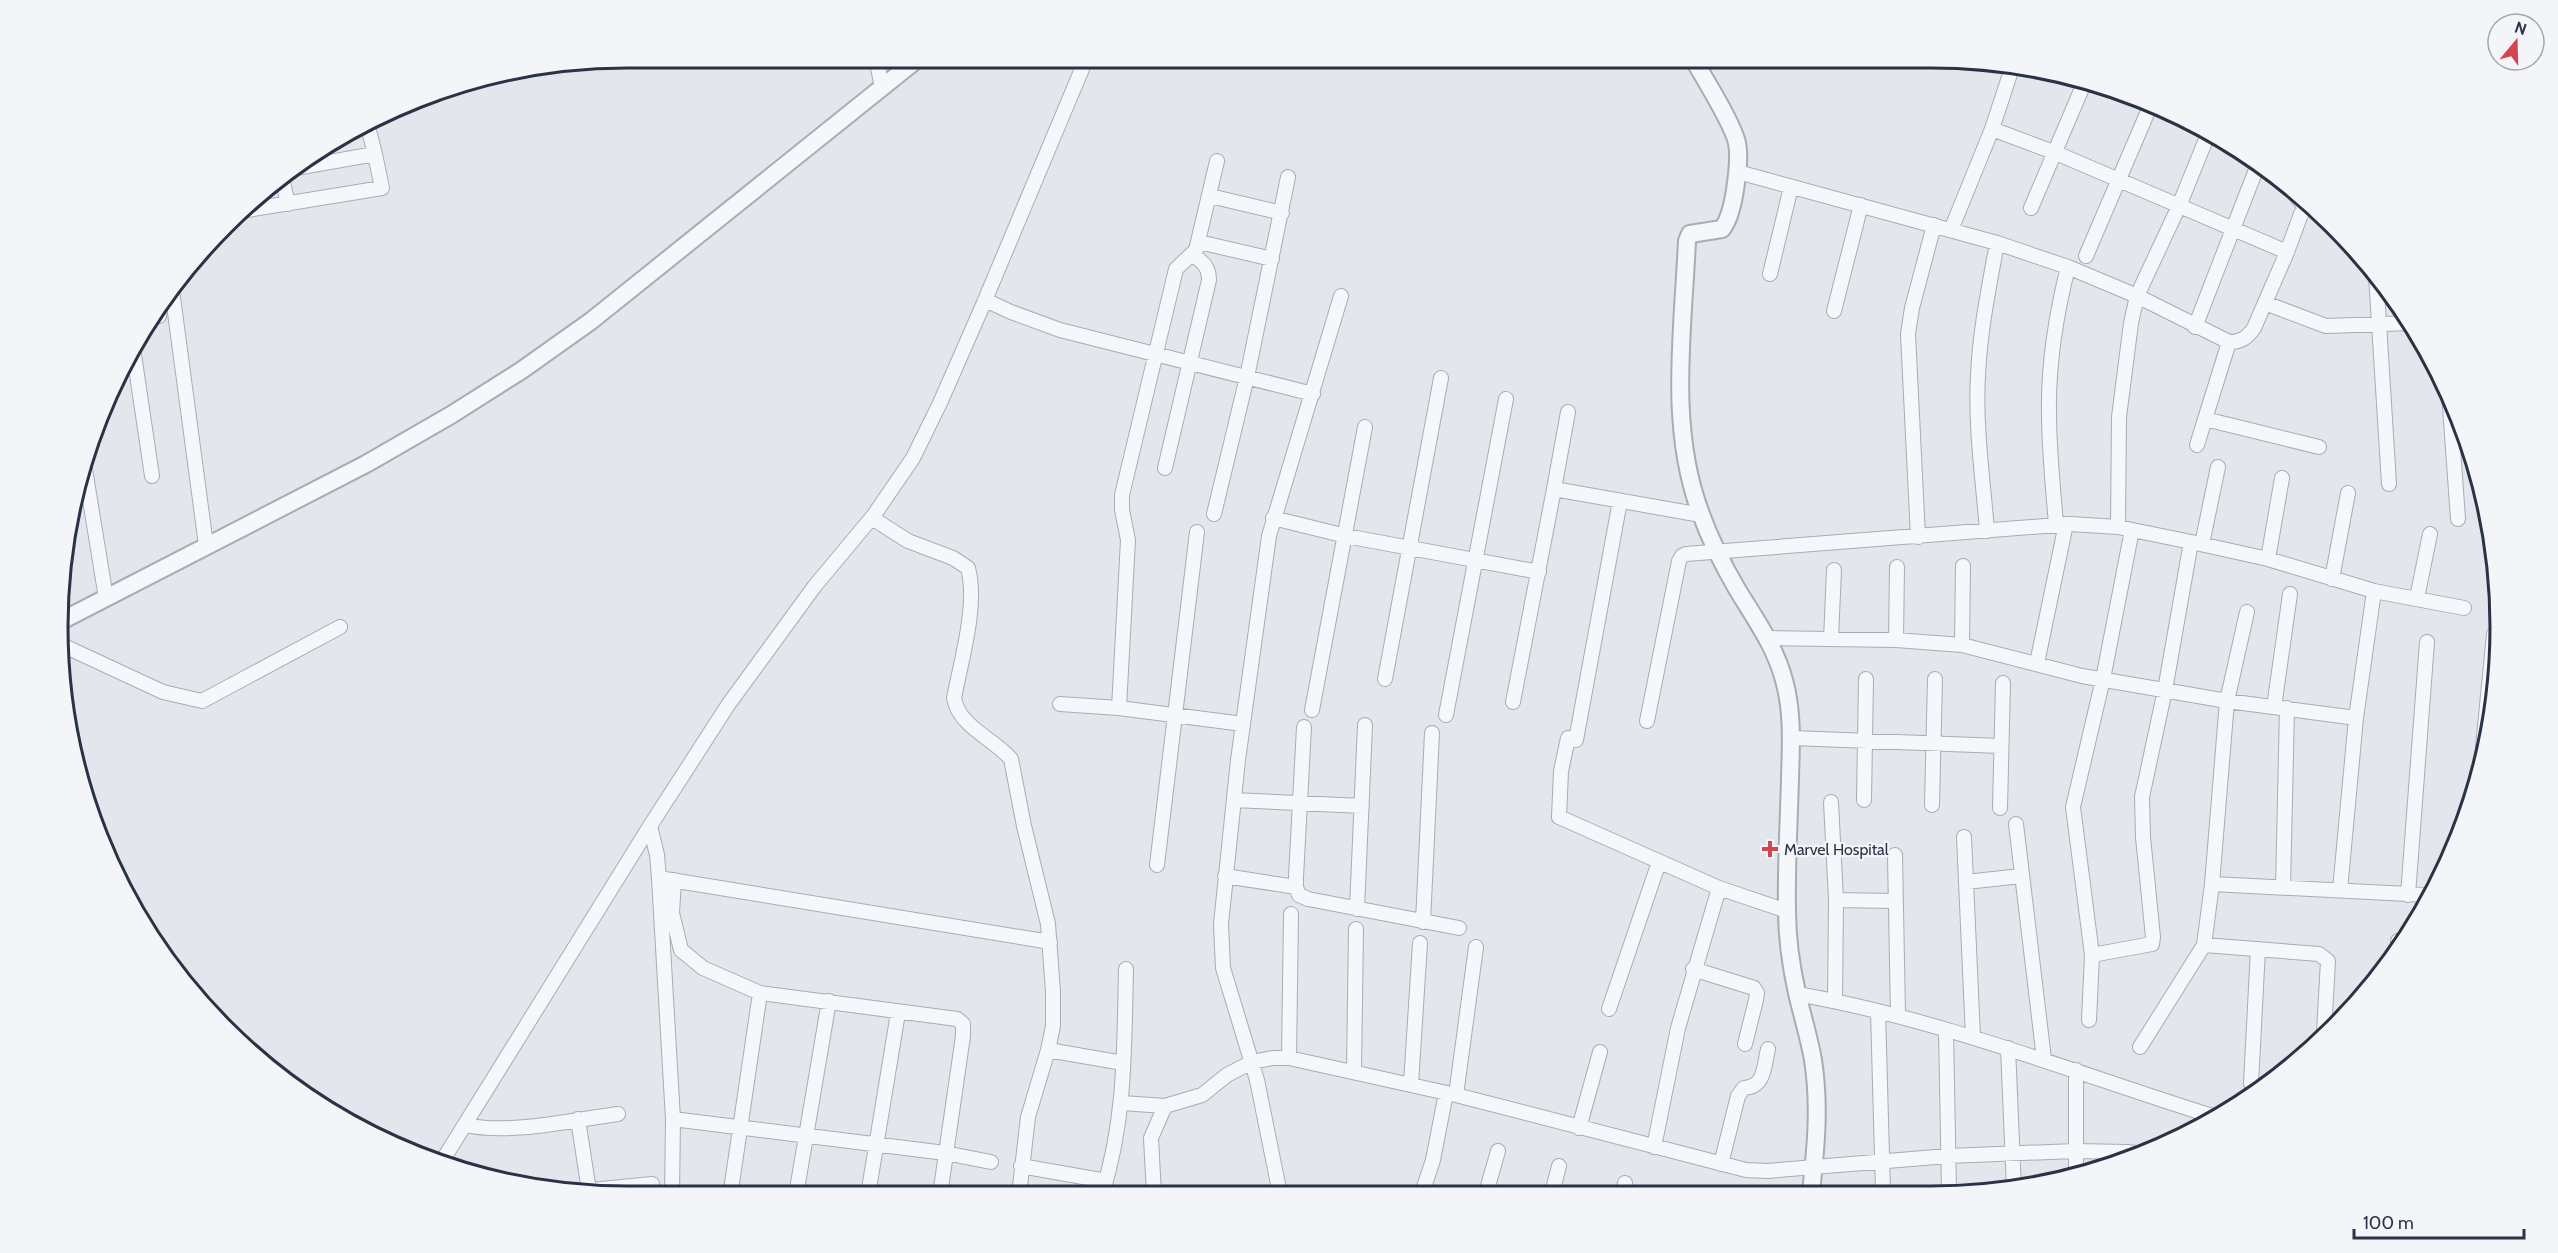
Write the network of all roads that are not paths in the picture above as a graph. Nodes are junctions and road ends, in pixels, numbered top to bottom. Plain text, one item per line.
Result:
1 (878, 68) edge
2 (907, 68) edge
3 (1082, 68) edge
4 (1698, 68) edge
5 (2010, 73) edge
6 (882, 88) junction
7 (2082, 89) edge
8 (2148, 111) edge
9 (1992, 129) junction
10 (369, 130) edge
11 (2206, 139) edge
12 (2056, 153) junction
13 (375, 154) junction
14 (1217, 161) dead end
15 (310, 166) edge
16 (2255, 171) edge
17 (1738, 172) junction
18 (1288, 177) dead end
19 (2118, 180) junction
20 (284, 185) edge
21 (1791, 187) junction
22 (1210, 196) junction
23 (288, 204) junction
24 (1861, 205) junction
25 (2180, 206) junction
26 (2031, 208) dead end
27 (255, 209) edge
28 (2305, 211) edge
29 (1282, 213) junction
30 (1934, 225) junction
31 (2234, 228) junction
32 (1951, 230) junction
33 (1199, 242) junction
34 (1997, 243) junction
35 (2288, 252) junction
36 (1193, 255) junction
37 (2086, 256) dead end
38 (1272, 260) junction
39 (2068, 267) junction
40 (1770, 274) dead end
41 (2377, 289) edge
42 (1341, 296) dead end
43 (2137, 296) junction
44 (173, 300) edge
45 (985, 300) junction
46 (2265, 303) junction
47 (1834, 311) dead end
48 (2401, 324) edge
49 (2380, 325) junction
50 (2195, 327) junction
51 (2229, 342) junction
52 (1155, 354) junction
53 (135, 360) edge
54 (1190, 363) junction
55 (1247, 377) junction
56 (1442, 378) dead end
57 (1313, 394) junction
58 (1506, 399) dead end
59 (1568, 412) dead end
60 (2205, 419) junction
61 (2451, 421) edge
62 (1365, 426) dead end
63 (2197, 445) dead end
64 (2319, 447) dead end
65 (2218, 467) dead end
66 (1165, 468) dead end
67 (152, 476) dead end
68 (2282, 478) dead end
69 (87, 482) edge
70 (2389, 484) dead end
71 (1554, 489) junction
72 (2348, 493) dead end
73 (1620, 501) junction
74 (1214, 514) dead end
75 (1701, 515) junction
76 (872, 518) junction
77 (1273, 519) junction
78 (2458, 519) dead end
79 (2061, 524) junction
80 (2125, 529) junction
81 (1987, 531) junction
82 (1197, 532) dead end
83 (2430, 534) dead end
84 (1346, 536) junction
85 (1918, 537) junction
86 (2197, 543) junction
87 (206, 545) junction
88 (1410, 549) junction
89 (1717, 551) junction
90 (2268, 559) junction
91 (1476, 560) junction
92 (1963, 566) dead end
93 (1897, 567) dead end
94 (1834, 570) dead end
95 (1539, 572) junction
96 (2332, 579) junction
97 (2374, 591) junction
98 (2290, 594) dead end
99 (106, 598) junction
100 (2417, 598) junction
101 (2464, 608) dead end
102 (2247, 612) dead end
103 (68, 617) edge
104 (340, 627) dead end
105 (1768, 638) junction
106 (1831, 639) junction
107 (1896, 640) junction
108 (2427, 642) dead end
109 (1962, 645) junction
110 (69, 648) edge
111 (2037, 663) junction
112 (1385, 679) dead end
113 (1866, 679) dead end
114 (1935, 679) dead end
115 (2103, 679) junction
116 (2003, 683) dead end
117 (2165, 690) junction
118 (2226, 700) junction
119 (1513, 702) dead end
120 (1060, 704) dead end
121 (1119, 708) junction
122 (2281, 708) junction
123 (1312, 710) dead end
124 (1176, 715) junction
125 (1446, 715) dead end
126 (2356, 718) junction
127 (1647, 721) dead end
128 (1243, 724) junction
129 (1365, 725) dead end
130 (1304, 727) dead end
131 (1432, 733) dead end
132 (1791, 738) junction
133 (1865, 742) junction
134 (1934, 744) junction
135 (2001, 746) junction
136 (1234, 800) junction
137 (1864, 800) dead end
138 (1831, 802) dead end
139 (1301, 804) junction
140 (1932, 805) dead end
141 (1362, 806) junction
142 (2000, 808) dead end
143 (2016, 824) dead end
144 (650, 826) junction
145 (1964, 837) dead end
146 (1895, 855) dead end
147 (1659, 862) junction
148 (1158, 865) dead end
149 (1225, 876) junction
150 (2021, 876) junction
151 (659, 878) junction
152 (674, 880) junction
153 (1966, 882) junction
154 (2212, 884) junction
155 (1296, 887) junction
156 (1719, 888) junction
157 (2283, 888) junction
158 (2340, 890) junction
159 (2408, 895) junction
160 (2422, 895) edge
161 (1836, 900) junction
162 (1895, 901) junction
163 (1357, 909) junction
164 (1787, 911) junction
165 (1291, 914) dead end
166 (1423, 922) junction
167 (1459, 928) dead end
168 (1356, 929) dead end
169 (1050, 942) junction
170 (1420, 943) dead end
171 (2204, 945) junction
172 (1476, 947) dead end
173 (2258, 949) junction
174 (2092, 954) junction
175 (1126, 969) dead end
176 (1693, 969) junction
177 (760, 993) junction
178 (1797, 994) junction
179 (829, 1001) junction
180 (1835, 1001) junction
181 (1609, 1009) dead end
182 (1878, 1011) junction
183 (898, 1013) junction
184 (1898, 1015) junction
185 (2089, 1020) dead end
186 (2324, 1024) edge
187 (1946, 1031) junction
188 (1973, 1037) junction
189 (1745, 1044) dead end
190 (2140, 1047) dead end
191 (2008, 1048) junction
192 (1768, 1049) dead end
193 (1048, 1050) junction
194 (1600, 1052) dead end
195 (1289, 1058) junction
196 (2043, 1059) junction
197 (1252, 1062) junction
198 (1123, 1063) junction
199 (2076, 1070) junction
200 (1354, 1071) junction
201 (1411, 1084) junction
202 (2251, 1084) dead end
203 (1451, 1094) junction
204 (1122, 1103) junction
205 (1165, 1106) junction
206 (618, 1114) dead end
207 (2203, 1115) edge
208 (578, 1119) junction
209 (673, 1119) junction
210 (465, 1125) junction
211 (741, 1127) junction
212 (1579, 1128) junction
213 (806, 1136) junction
214 (876, 1145) junction
215 (1654, 1147) junction
216 (1498, 1151) dead end
217 (2075, 1151) junction
218 (2122, 1152) edge
219 (945, 1153) junction
220 (445, 1155) edge
221 (2012, 1155) junction
222 (1948, 1156) junction
223 (1881, 1160) junction
224 (991, 1162) dead end
225 (1721, 1164) junction
226 (1022, 1166) junction
227 (1814, 1166) junction
228 (2076, 1166) edge
229 (1559, 1167) dead end
230 (2013, 1179) edge
231 (584, 1184) edge
232 (652, 1184) dead end
233 (1949, 1185) edge
234 (633, 1186) edge
235 (672, 1186) edge
236 (732, 1186) edge
237 (798, 1186) edge
238 (869, 1186) edge
239 (941, 1186) edge
240 (1020, 1186) edge
241 (1097, 1186) edge
242 (1104, 1186) edge
243 (1154, 1186) edge
244 (1279, 1186) edge
245 (1424, 1186) edge
246 (1488, 1186) edge
247 (1553, 1186) edge
248 (1812, 1186) edge
249 (1883, 1186) edge

1 - 6 street
2 - 6 street
3 - 45 street
4 - 17 street
5 - 9 street
6 - 87 street
7 - 12 street
8 - 19 street
9 - 12 street
9 - 32 street
10 - 13 street
11 - 25 street
12 - 19 street
12 - 26 street
13 - 15 street
13 - 23 street
14 - 22 street
16 - 31 street
17 - 21 street
17 - 75 street
18 - 29 street
19 - 25 street
19 - 37 street
20 - 23 street
21 - 24 street
21 - 40 street
22 - 29 street
22 - 33 street
23 - 27 street
24 - 30 street
24 - 47 street
25 - 31 street
25 - 43 street
28 - 35 street
29 - 38 street
30 - 32 street
30 - 85 street
31 - 35 street
31 - 50 street
32 - 34 street
33 - 36 street
33 - 38 street
34 - 39 street
34 - 81 street
35 - 46 street
36 - 52 street
36 - 54 street
38 - 55 street
39 - 43 street
39 - 79 street
41 - 49 street
42 - 57 street
43 - 50 street
43 - 80 street
44 - 87 street
45 - 52 street
45 - 76 street
46 - 49 street
46 - 51 street
48 - 49 street
49 - 70 street
50 - 51 street
51 - 60 street
52 - 54 street
52 - 121 street
53 - 67 street
54 - 55 street
54 - 66 street
55 - 57 street
55 - 74 street
56 - 88 street
57 - 77 street
58 - 91 street
59 - 71 street
60 - 63 street
60 - 64 street
61 - 78 street
62 - 84 street
65 - 86 street
68 - 90 street
69 - 99 street
71 - 73 street
71 - 95 street
72 - 96 street
73 - 75 street
73 - 147 street
75 - 89 street
76 - 144 street
76 - 169 street
77 - 84 street
77 - 128 street
79 - 80 street
79 - 81 street
79 - 111 street
80 - 86 street
80 - 115 street
81 - 85 street
82 - 124 street
83 - 100 street
84 - 88 street
84 - 123 street
85 - 89 street
86 - 90 street
86 - 117 street
87 - 99 street
88 - 91 street
88 - 112 street
89 - 105 street
89 - 127 street
90 - 96 street
91 - 95 street
91 - 125 street
92 - 109 street
93 - 107 street
94 - 106 street
95 - 119 street
96 - 97 street
97 - 100 street
97 - 126 street
98 - 122 street
99 - 103 street
100 - 101 street
102 - 118 street
104 - 110 street
105 - 106 street
105 - 132 street
106 - 107 street
107 - 109 street
108 - 159 street
109 - 111 street
111 - 115 street
113 - 133 street
114 - 134 street
115 - 117 street
115 - 174 street
116 - 135 street
117 - 118 street
117 - 174 street
118 - 122 street
118 - 154 street
120 - 121 street
121 - 124 street
122 - 126 street
122 - 157 street
124 - 128 street
124 - 148 street
126 - 158 street
128 - 136 street
129 - 141 street
130 - 139 street
131 - 166 street
132 - 133 street
132 - 164 street
133 - 134 street
133 - 137 street
134 - 135 street
134 - 140 street
135 - 142 street
136 - 139 street
136 - 149 street
138 - 161 street
139 - 141 street
139 - 155 street
141 - 163 street
143 - 150 street
144 - 151 street
144 - 210 street
145 - 153 street
146 - 162 street
147 - 156 street
147 - 181 street
149 - 155 street
149 - 197 street
150 - 153 street
150 - 196 street
151 - 152 street
151 - 209 street
152 - 169 street
152 - 177 street
153 - 188 street
154 - 157 street
154 - 171 street
155 - 163 street
156 - 164 street
156 - 176 street
157 - 158 street
158 - 159 street
159 - 160 street
161 - 162 street
161 - 180 street
162 - 184 street
163 - 166 street
164 - 178 street
165 - 195 street
166 - 167 street
168 - 200 street
169 - 193 street
170 - 201 street
171 - 173 street
171 - 190 street
172 - 203 street
173 - 186 street
173 - 202 street
174 - 185 street
175 - 198 street
176 - 189 street
176 - 215 street
177 - 179 street
177 - 211 street
178 - 180 street
178 - 227 street
179 - 183 street
179 - 213 street
180 - 182 street
182 - 184 street
182 - 223 street
183 - 214 street
183 - 219 street
184 - 187 street
187 - 188 street
187 - 222 street
188 - 191 street
191 - 196 street
191 - 221 street
192 - 225 street
193 - 198 street
193 - 226 street
194 - 212 street
195 - 197 street
195 - 200 street
196 - 199 street
197 - 205 street
197 - 244 street
198 - 204 street
199 - 207 street
199 - 217 street
200 - 201 street
201 - 203 street
203 - 212 street
203 - 245 street
204 - 205 street
204 - 242 street
205 - 243 street
206 - 208 street
208 - 210 street
208 - 231 street
209 - 211 street
209 - 235 street
210 - 220 street
211 - 213 street
211 - 236 street
212 - 215 street
213 - 214 street
213 - 237 street
214 - 219 street
214 - 238 street
215 - 225 street
216 - 246 street
217 - 218 street
217 - 221 street
217 - 228 street
219 - 224 street
219 - 239 street
221 - 222 street
221 - 230 street
222 - 223 street
222 - 233 street
223 - 227 street
223 - 249 street
225 - 227 street
226 - 240 street
226 - 241 street
227 - 248 street
229 - 247 street
232 - 234 street

